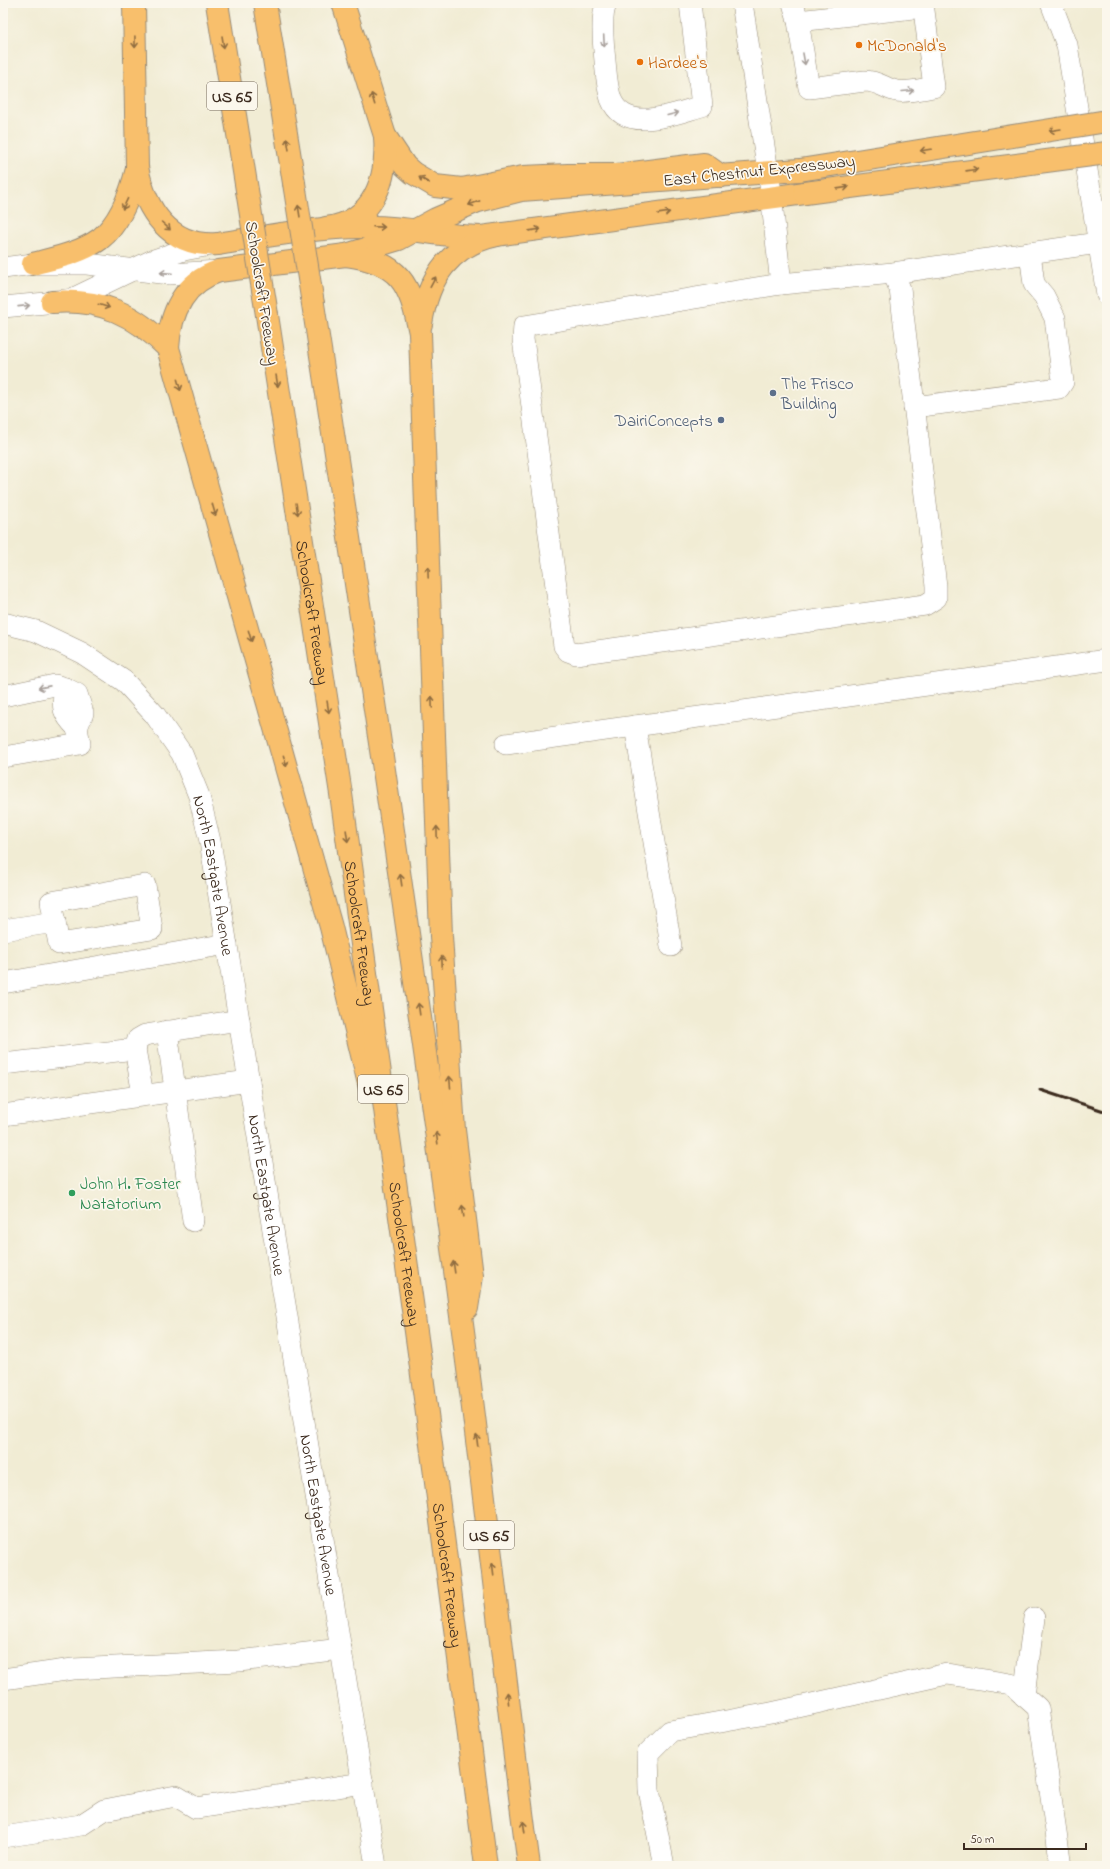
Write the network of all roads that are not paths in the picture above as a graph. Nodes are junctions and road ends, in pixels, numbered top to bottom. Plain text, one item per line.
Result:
1 (134, 3) edge
2 (217, 3) edge
3 (265, 3) edge
4 (343, 3) edge
5 (607, 3) edge
6 (690, 3) edge
7 (742, 3) edge
8 (1050, 3) edge
9 (923, 5) edge
10 (795, 12) edge
11 (1107, 121) edge
12 (385, 136) junction
13 (1107, 152) edge
14 (137, 168) junction
15 (768, 173) junction
16 (721, 176) junction
17 (771, 198) junction
18 (326, 228) junction
19 (416, 230) junction
20 (497, 235) junction
21 (1098, 243) junction
22 (218, 244) junction
23 (1030, 253) junction
24 (346, 255) junction
25 (3, 256) edge
26 (33, 264) junction
27 (3, 268) edge
28 (135, 269) junction
29 (219, 271) junction
30 (894, 273) junction
31 (781, 284) junction
32 (1107, 295) edge
33 (52, 302) junction
34 (3, 307) edge
35 (420, 333) junction
36 (168, 348) junction
37 (914, 407) junction
38 (3, 623) edge
39 (1107, 660) edge
40 (3, 696) edge
41 (635, 726) junction
42 (506, 744) dead end
43 (3, 757) edge
44 (55, 922) junction
45 (3, 930) edge
46 (227, 944) junction
47 (671, 946) dead end
48 (3, 983) edge
49 (239, 1020) junction
50 (168, 1031) junction
51 (135, 1049) junction
52 (3, 1064) edge
53 (249, 1081) junction
54 (176, 1091) junction
55 (143, 1095) junction
56 (3, 1115) edge
57 (193, 1221) dead end
58 (463, 1333) junction
59 (420, 1360) junction
60 (1034, 1618) dead end
61 (341, 1649) junction
62 (3, 1679) edge
63 (1024, 1696) junction
64 (362, 1783) junction
65 (3, 1837) edge
66 (376, 1866) edge
67 (486, 1866) edge
68 (529, 1866) edge
69 (664, 1866) edge
70 (1061, 1866) edge

1 -> 14 main road
2 -> 59 main road, Schoolcraft Freeway / US 65, bridge
58 -> 3 main road, US 65, bridge
12 -> 4 main road
5 -> 6 street
7 - 15 street
8 - 21 street
9 - 10 street
10 -> 9 street
11 -> 15 main road, East Chestnut Expressway, bridge
16 -> 12 main road
12 - 18 main road
17 -> 13 main road, East Chestnut Expressway, bridge
14 -> 22 main road
14 -> 26 main road
15 - 16 main road, East Chestnut Expressway
15 - 17 street
16 -> 19 main road, East Chestnut Expressway
20 -> 17 main road, East Chestnut Expressway
17 - 31 street
18 -> 19 main road, East Chestnut Expressway
18 - 22 main road, East Chestnut Expressway
19 - 20 main road, East Chestnut Expressway
19 - 24 main road, East Chestnut Expressway
35 -> 20 main road
21 - 23 street
21 - 32 street
22 - 28 street, East Chestnut Expressway
23 - 30 street
23 - 37 street
24 - 29 main road, East Chestnut Expressway
24 - 35 main road
25 - 26 street
26 - 27 street, East Chestnut Expressway
26 - 28 street, East Chestnut Expressway
29 -> 28 street, East Chestnut Expressway
28 - 33 street, East Chestnut Expressway
29 - 36 main road
30 - 31 street
30 - 37 street
31 - 37 street
34 -> 33 street, East Chestnut Expressway
33 -> 36 main road
58 -> 35 main road
36 -> 59 main road
38 - 46 street, North Eastgate Avenue
39 - 41 street
43 -> 40 street
41 - 42 street
41 - 47 street
44 - 44 street
44 - 45 street
46 - 48 street
46 - 49 street, North Eastgate Avenue
49 - 50 street
49 - 53 street, North Eastgate Avenue
50 - 51 street
50 - 54 street
51 - 52 street
51 - 55 street
53 - 54 street
53 - 61 street, North Eastgate Avenue
54 - 55 street
54 - 57 street
55 - 56 street
68 -> 58 main road, US 65
59 - 67 main road, Schoolcraft Freeway / US 65
60 - 63 street
61 - 62 street
61 - 64 street, North Eastgate Avenue
63 - 69 street
63 - 70 street
64 - 65 street
64 - 66 street, North Eastgate Avenue

